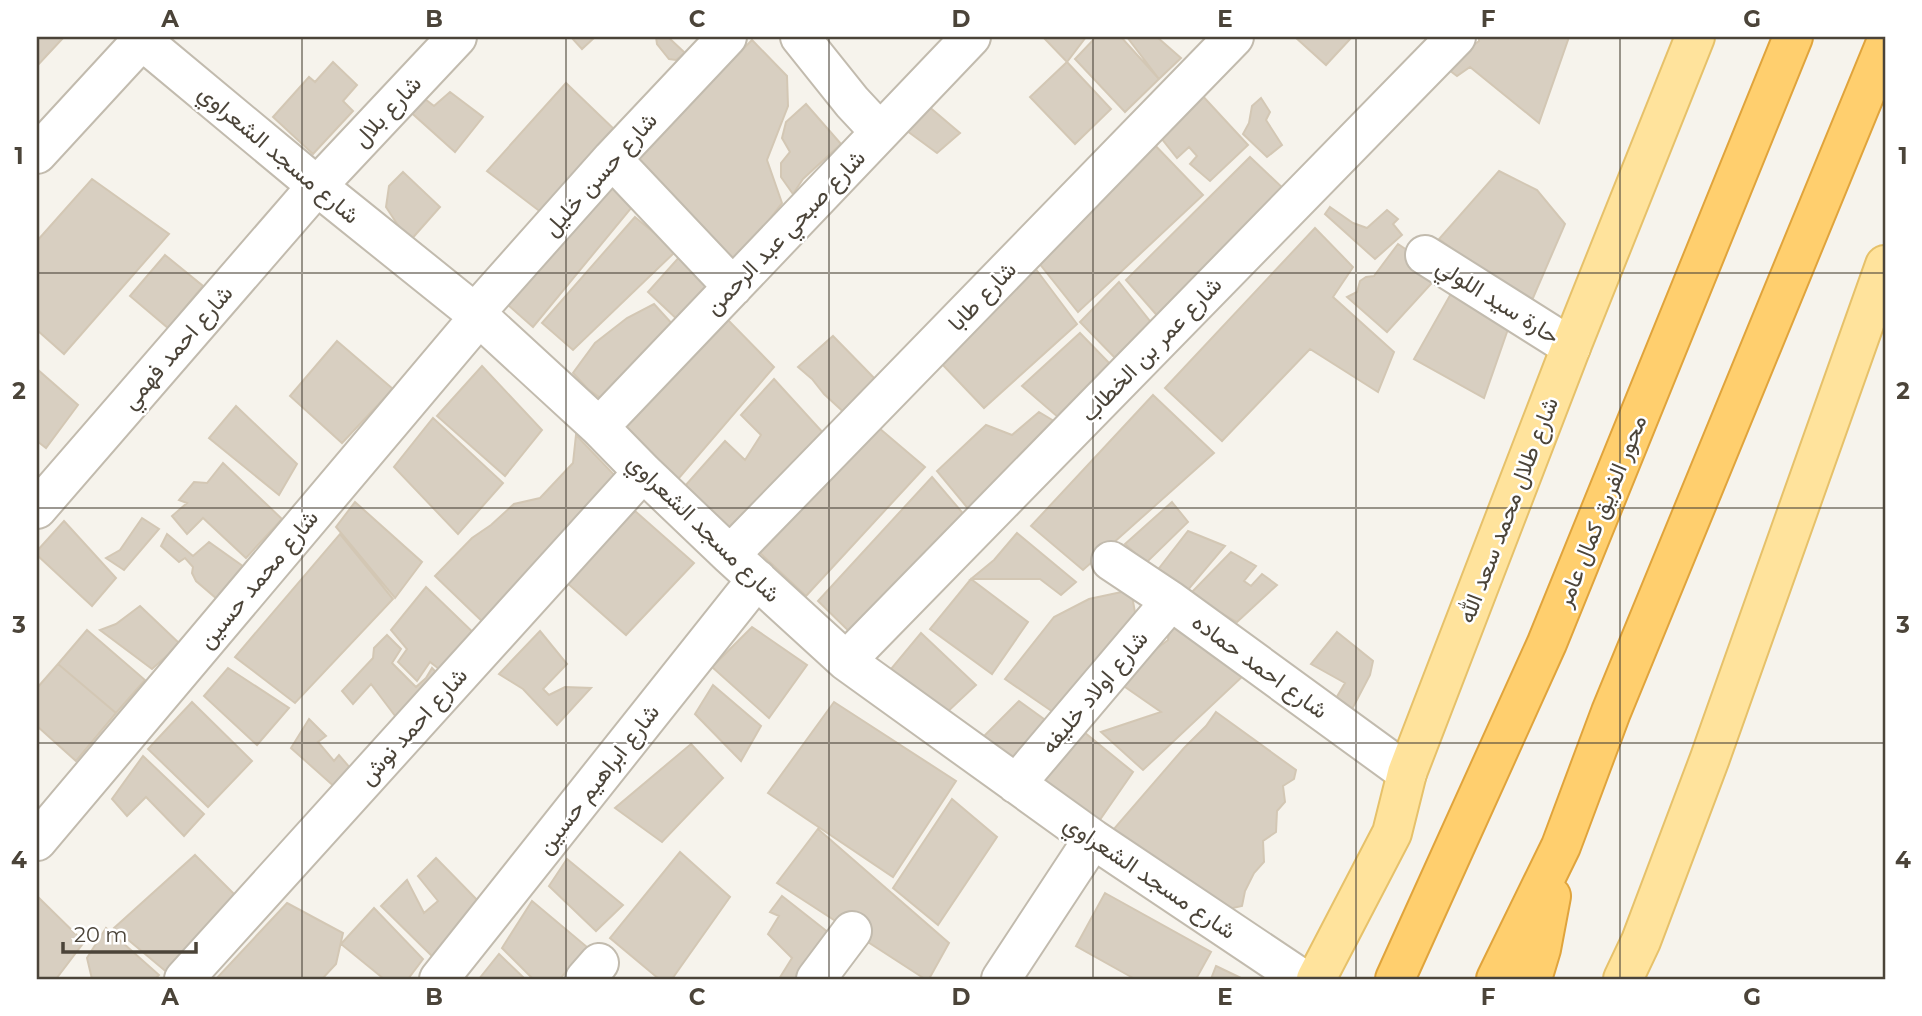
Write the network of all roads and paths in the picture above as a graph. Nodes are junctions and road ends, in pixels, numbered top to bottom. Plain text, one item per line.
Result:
1 (457, 37) edge
2 (727, 37) edge
3 (800, 37) edge
4 (971, 37) edge
5 (1234, 37) edge
6 (1456, 37) edge
7 (1695, 37) edge
8 (1793, 37) edge
9 (140, 38) edge
10 (1885, 45) edge
11 (880, 132) junction
12 (37, 154) edge
13 (612, 159) junction
14 (317, 186) junction
15 (1426, 255) dead end
16 (1885, 265) edge
17 (733, 287) junction
18 (477, 315) junction
19 (1571, 347) junction
20 (599, 427) junction
21 (643, 472) junction
22 (37, 509) edge
23 (1111, 561) dead end
24 (743, 567) junction
25 (1171, 601) junction
26 (845, 661) junction
27 (1407, 773) junction
28 (1016, 784) junction
29 (1093, 839) junction
30 (37, 841) edge
31 (1561, 846) junction
32 (852, 931) dead end
33 (184, 979) edge
34 (439, 979) edge
35 (816, 979) edge
36 (1001, 979) edge
37 (1302, 979) edge
38 (1316, 979) edge
39 (1395, 979) edge
40 (1496, 979) edge
41 (1532, 979) edge
42 (1623, 979) edge

1 - 14 street, شارع بلال
2 - 13 street, شارع حسن خليل
3 - 11 street
4 - 11 street, شارع صبحي عبد الرحمن
5 - 24 street, شارع طابا
6 - 26 street, شارع عمر بن الخطاب
7 - 19 main road, شارع طلال محمد سعد الله
8 - 39 highway, محور الفريق كمال عامر
9 - 12 street
9 - 14 street, شارع مسجد الشعراوي
10 - 31 highway
11 - 17 street, شارع صبحي عبد الرحمن
13 - 17 street
13 - 18 street, شارع حسن خليل
14 - 18 street, شارع مسجد الشعراوي
14 - 22 street, شارع احمد فهمي
15 - 19 street, حارة سيد اللولي
16 - 42 main road
17 - 20 street, شارع صبحي عبد الرحمن
18 - 20 street, شارع مسجد الشعراوي
18 - 30 street, شارع محمد حسين
19 - 27 main road, شارع طلال محمد سعد الله
20 - 21 street, شارع مسجد الشعراوي
21 - 24 street, شارع مسجد الشعراوي
21 - 33 street, شارع احمد نوش
23 - 25 street, شارع احمد حماده
24 - 26 street, شارع مسجد الشعراوي
24 - 34 street, شارع ابراهيم حسين
25 - 27 street, شارع احمد حماده
25 - 28 street, شارع اولاد خليفه
26 - 28 street, شارع مسجد الشعراوي
27 - 38 main road, شارع طلال محمد سعد الله
28 - 29 street, شارع مسجد الشعراوي
29 - 36 street
29 - 37 street, شارع مسجد الشعراوي
31 - 40 highway
31 - 41 highway
32 - 35 street

